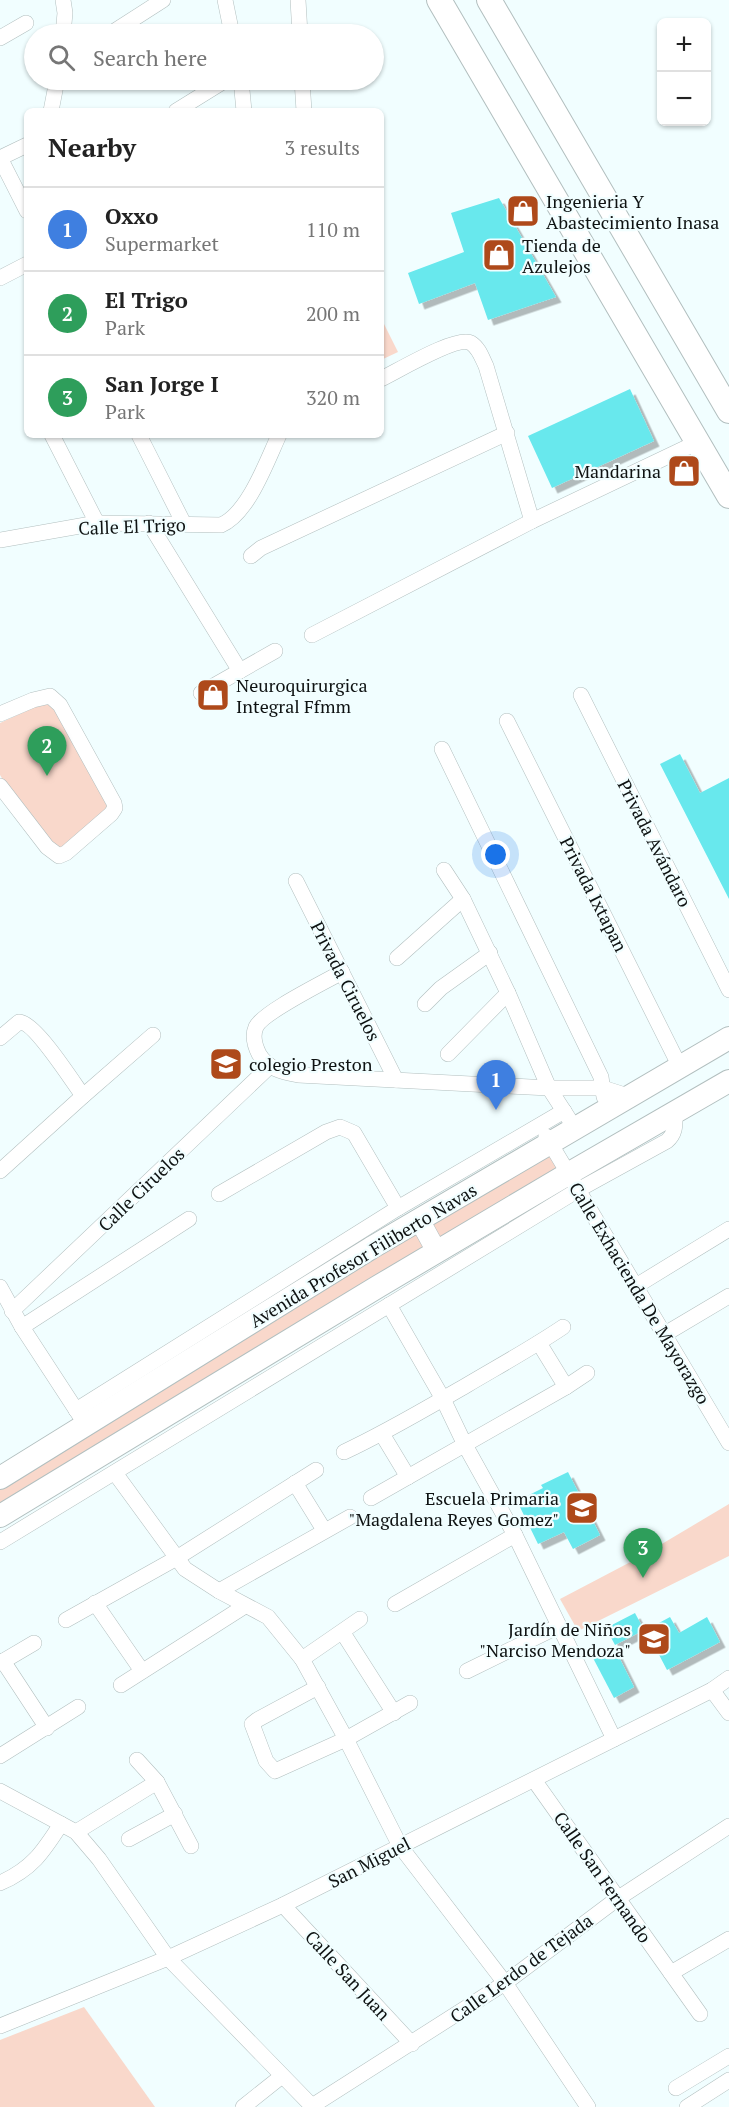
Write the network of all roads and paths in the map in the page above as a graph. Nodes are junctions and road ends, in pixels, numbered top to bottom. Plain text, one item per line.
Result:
1 (63, 0) edge
2 (163, 0) edge
3 (225, 0) edge
4 (298, 0) edge
5 (439, 0) edge
6 (489, 0) edge
7 (24, 24) edge
8 (64, 24) edge
9 (126, 24) edge
10 (230, 24) edge
11 (299, 24) edge
12 (0, 38) edge
13 (55, 90) edge
14 (210, 90) edge
15 (242, 90) edge
16 (303, 90) edge
17 (52, 108) edge
18 (181, 108) edge
19 (244, 108) edge
20 (304, 108) edge
21 (24, 146) edge
22 (0, 158) edge
23 (24, 205) edge
24 (24, 266) edge
25 (0, 278) edge
26 (384, 378) edge
27 (729, 411) edge
28 (507, 433) junction
29 (54, 438) edge
30 (141, 438) edge
31 (278, 438) edge
32 (698, 442) junction
33 (729, 496) edge
34 (532, 522) junction
35 (97, 523) junction
36 (150, 523) junction
37 (184, 524) junction
38 (0, 540) edge
39 (251, 556) dead end
40 (312, 635) dead end
41 (275, 651) dead end
42 (240, 671) junction
43 (201, 693) dead end
44 (581, 695) dead end
45 (0, 714) edge
46 (507, 721) dead end
47 (442, 749) dead end
48 (0, 786) edge
49 (444, 870) dead end
50 (296, 881) dead end
51 (463, 899) junction
52 (490, 953) junction
53 (397, 958) dead end
54 (342, 972) junction
55 (729, 990) edge
56 (508, 993) junction
57 (425, 1004) dead end
58 (153, 1035) dead end
59 (0, 1038) edge
60 (729, 1038) edge
61 (448, 1054) dead end
62 (270, 1066) junction
63 (680, 1067) junction
64 (396, 1080) junction
65 (729, 1081) edge
66 (549, 1088) junction
67 (83, 1096) junction
68 (604, 1099) junction
69 (569, 1120) junction
70 (544, 1134) junction
71 (0, 1172) edge
72 (573, 1182) junction
73 (219, 1194) dead end
74 (398, 1208) junction
75 (189, 1219) dead end
76 (420, 1221) junction
77 (727, 1233) edge
78 (437, 1252) junction
79 (636, 1286) junction
80 (0, 1287) edge
81 (729, 1296) edge
82 (389, 1305) junction
83 (12, 1311) junction
84 (22, 1327) junction
85 (562, 1327) dead end
86 (665, 1334) junction
87 (539, 1343) junction
88 (587, 1373) dead end
89 (566, 1387) junction
90 (443, 1400) junction
91 (81, 1417) junction
92 (724, 1423) edge
93 (382, 1434) junction
94 (729, 1443) edge
95 (465, 1445) junction
96 (344, 1452) dead end
97 (316, 1470) dead end
98 (116, 1473) junction
99 (408, 1477) junction
100 (0, 1478) edge
101 (296, 1483) junction
102 (371, 1498) dead end
103 (0, 1516) edge
104 (350, 1517) dead end
105 (324, 1530) junction
106 (515, 1535) junction
107 (0, 1542) edge
108 (175, 1559) junction
109 (219, 1591) junction
110 (95, 1603) junction
111 (394, 1604) dead end
112 (245, 1606) junction
113 (360, 1619) dead end
114 (66, 1620) dead end
115 (559, 1626) junction
116 (343, 1632) junction
117 (34, 1643) dead end
118 (302, 1659) junction
119 (2, 1662) edge
120 (142, 1671) junction
121 (467, 1671) dead end
122 (729, 1678) edge
123 (122, 1684) dead end
124 (318, 1687) junction
125 (712, 1690) junction
126 (410, 1703) dead end
127 (78, 1707) dead end
128 (394, 1713) junction
129 (729, 1713) edge
130 (47, 1728) junction
131 (346, 1739) junction
132 (614, 1739) junction
133 (0, 1756) edge
134 (137, 1760) dead end
135 (534, 1780) junction
136 (157, 1782) junction
137 (0, 1791) edge
138 (175, 1814) junction
139 (61, 1824) junction
140 (729, 1826) edge
141 (76, 1832) junction
142 (129, 1839) dead end
143 (191, 1846) dead end
144 (400, 1846) junction
145 (0, 1883) edge
146 (617, 1899) junction
147 (283, 1905) junction
148 (729, 1939) edge
149 (168, 1958) junction
150 (671, 1973) junction
151 (505, 1983) junction
152 (700, 2014) dead end
153 (0, 2026) edge
154 (412, 2044) junction
155 (729, 2056) edge
156 (282, 2076) junction
157 (729, 2080) edge
158 (676, 2088) dead end
159 (243, 2107) edge
160 (312, 2107) edge
161 (587, 2107) edge
162 (687, 2107) edge

1 - 8 street
2 - 9 street
3 - 10 street
4 - 11 street
5 - 32 main road
6 - 27 main road
7 - 12 street
13 - 17 street
14 - 18 street
15 - 19 street
16 - 20 street
21 - 22 street
22 - 23 street
24 - 25 street
26 - 28 street
28 - 34 street
28 - 39 street
29 - 35 street
30 - 37 street
31 - 37 street, Calle El Trigo
32 - 33 main road
32 - 34 street
34 - 40 street
35 - 36 street, Calle El Trigo
35 - 38 street, Calle El Trigo
36 - 37 street, Calle El Trigo
36 - 42 street
41 - 42 street
42 - 43 street
44 - 55 street, Privada Avándaro
45 - 48 street
46 - 63 street, Privada Ixtapan
47 - 68 street
49 - 51 street
50 - 54 street, Privada Ciruelos
51 - 52 street
51 - 53 street
52 - 56 street
52 - 57 street
54 - 62 street
54 - 64 street, Privada Ciruelos
56 - 61 street
56 - 66 street
58 - 67 street
59 - 67 street
60 - 63 main road, Avenida Profesor Filiberto Navas
62 - 64 street
62 - 83 street, Calle Ciruelos
63 - 68 main road, Avenida Profesor Filiberto Navas
64 - 66 street
65 - 72 main road, Avenida Profesor Filiberto Navas
66 - 68 street
66 - 69 street
67 - 71 street
68 - 69 main road, Avenida Profesor Filiberto Navas
69 - 70 main road, Avenida Profesor Filiberto Navas
70 - 72 street, Calle Exhacienda De Mayorazgo
70 - 74 street
70 - 76 main road, Avenida Profesor Filiberto Navas
72 - 78 main road, Avenida Profesor Filiberto Navas
72 - 79 street, Calle Exhacienda De Mayorazgo
72 - 82 street
73 - 74 street
74 - 91 street
75 - 84 street
76 - 78 street
76 - 91 main road, Avenida Profesor Filiberto Navas
77 - 79 street
78 - 103 main road, Avenida Profesor Filiberto Navas
79 - 86 street, Calle Exhacienda De Mayorazgo
80 - 83 street
81 - 86 street
82 - 90 street
82 - 98 street
83 - 84 street
84 - 91 street
85 - 87 street
86 - 92 street, Calle Exhacienda De Mayorazgo
87 - 89 street
87 - 90 street
88 - 89 street
89 - 95 street
90 - 93 street
90 - 95 street
91 - 100 main road, Avenida Profesor Filiberto Navas
92 - 94 street, Calle Exhacienda De Mayorazgo
93 - 96 street
93 - 99 street
95 - 99 street
95 - 106 street
97 - 101 street
98 - 107 street
98 - 108 street
99 - 102 street
101 - 105 street
101 - 108 street
104 - 105 street
105 - 109 street
106 - 111 street
106 - 115 street
108 - 109 street
108 - 110 street
109 - 112 street
110 - 114 street
110 - 120 street
112 - 118 street
112 - 120 street
113 - 116 street
115 - 121 street
115 - 132 street
116 - 118 street
116 - 128 street
117 - 119 street
118 - 124 street
119 - 130 street
120 - 123 street
122 - 125 street, San Miguel
124 - 131 street
124 - 131 street
125 - 129 street
125 - 132 street, San Miguel
126 - 128 street
127 - 130 street
128 - 131 street
130 - 133 street
131 - 144 street
132 - 135 street, San Miguel
134 - 136 street
135 - 144 street, San Miguel
135 - 146 street, Calle San Fernando
136 - 138 street
136 - 141 street
137 - 139 street
138 - 142 street
138 - 143 street
139 - 141 street
139 - 145 street
140 - 146 street, Calle Lerdo de Tejada
141 - 149 street
144 - 147 street, San Miguel
144 - 151 street
146 - 150 street, Calle San Fernando
146 - 151 street, Calle Lerdo de Tejada
147 - 149 street, San Miguel
147 - 154 street, Calle San Juan
148 - 150 street
149 - 153 street, San Miguel
149 - 156 street
150 - 152 street, Calle San Fernando
151 - 154 street, Calle Lerdo de Tejada
151 - 161 street
154 - 160 street, Calle Lerdo de Tejada
155 - 158 street
156 - 159 street
156 - 160 street
157 - 162 street

